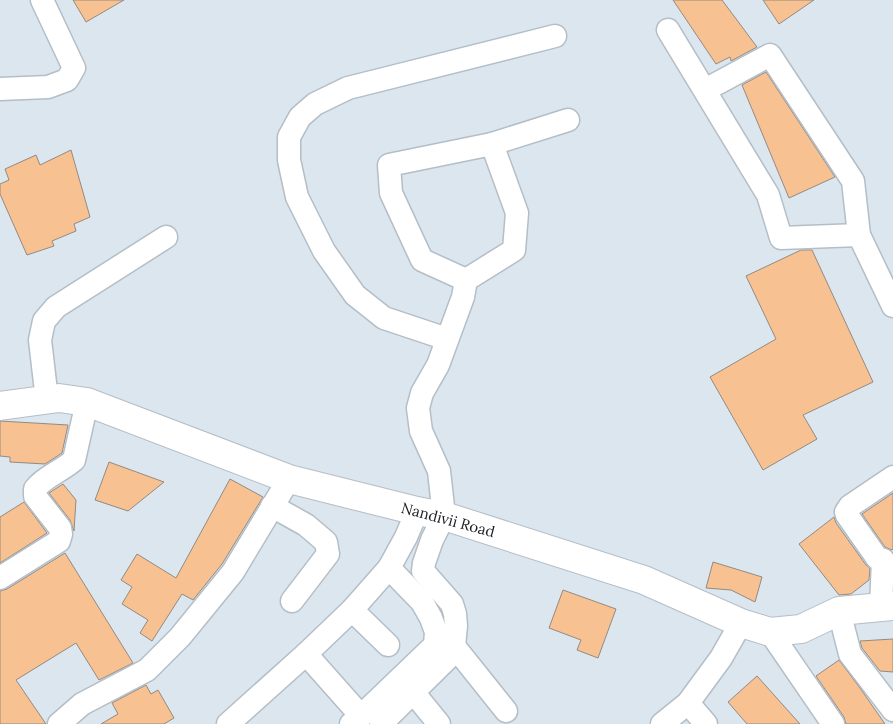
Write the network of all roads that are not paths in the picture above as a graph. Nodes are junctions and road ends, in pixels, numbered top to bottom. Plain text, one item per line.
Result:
1 (42, 0) edge
2 (668, 30) dead end
3 (555, 36) dead end
4 (0, 89) edge
5 (704, 90) junction
6 (568, 120) dead end
7 (492, 144) junction
8 (859, 235) junction
9 (166, 237) dead end
10 (466, 280) junction
11 (893, 306) edge
12 (447, 339) junction
13 (47, 400) junction
14 (87, 402) junction
15 (0, 406) edge
16 (893, 477) edge
17 (289, 479) junction
18 (272, 506) junction
19 (417, 511) junction
20 (444, 516) junction
21 (888, 557) edge
22 (390, 568) junction
23 (0, 578) edge
24 (430, 596) junction
25 (292, 601) dead end
26 (887, 606) edge
27 (352, 610) junction
28 (839, 611) junction
29 (741, 623) junction
30 (770, 632) junction
31 (388, 645) dead end
32 (454, 646) junction
33 (306, 654) junction
34 (414, 692) junction
35 (688, 703) junction
36 (893, 710) edge
37 (506, 711) dead end
38 (364, 721) edge
39 (58, 724) edge
40 (228, 724) edge
41 (439, 724) edge
42 (662, 724) edge
43 (706, 724) edge
44 (832, 724) edge

1 - 4 street
2 - 5 street
3 - 12 street
5 - 8 street
5 - 8 street
6 - 7 street
7 - 10 street
7 - 10 street
8 - 11 street
9 - 13 street
10 - 12 street
12 - 20 street
13 - 14 street, Nandivii Road
13 - 15 street, Nandivii Road
14 - 17 street, Nandivii Road
14 - 23 street
16 - 21 street
17 - 18 street
17 - 19 street, Nandivii Road
18 - 25 street
18 - 39 street
19 - 20 street, Nandivii Road
19 - 22 street
20 - 24 street
20 - 29 street, Nandivii Road
21 - 26 street
22 - 24 street
22 - 27 street
24 - 32 street
24 - 38 street
26 - 28 street, Nandivii Road
27 - 31 street
27 - 33 street
28 - 30 street, Nandivii Road
28 - 36 street
29 - 30 street, Nandivii Road
29 - 35 street
30 - 44 street
32 - 34 street
32 - 37 street
33 - 38 street
33 - 40 street
34 - 38 street
34 - 41 street
35 - 42 street
35 - 43 street

